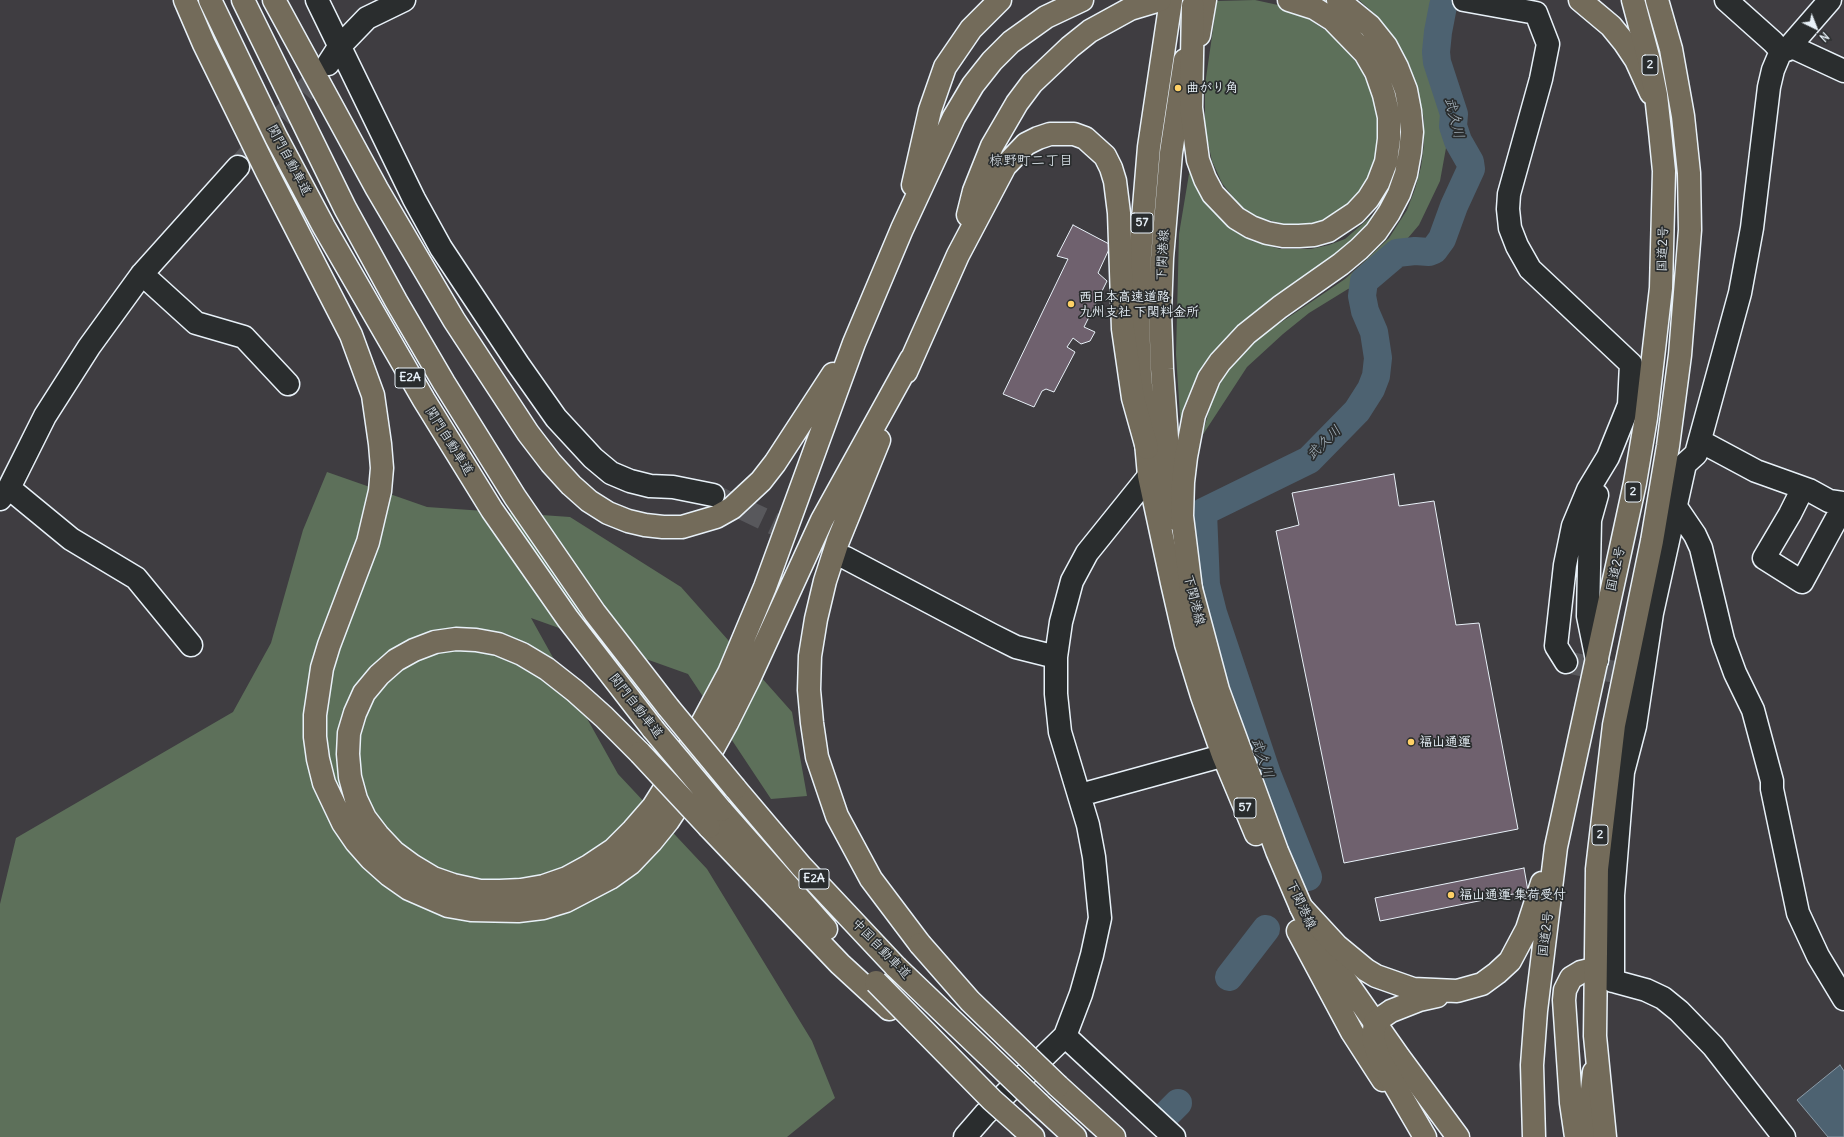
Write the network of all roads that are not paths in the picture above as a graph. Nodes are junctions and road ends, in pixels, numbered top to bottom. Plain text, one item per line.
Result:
1 (186, 0) edge
2 (210, 0) edge
3 (244, 0) edge
4 (274, 0) edge
5 (317, 0) edge
6 (404, 0) edge
7 (1000, 0) edge
8 (1082, 0) edge
9 (1289, 0) edge
10 (1338, 0) edge
11 (1464, 0) edge
12 (1580, 0) edge
13 (1633, 0) edge
14 (1657, 0) edge
15 (1726, 0) edge
16 (1830, 0) edge
17 (1160, 1) edge
18 (1197, 2) edge
19 (1786, 49) junction
20 (334, 55) junction
21 (1844, 71) edge
22 (1192, 74) junction
23 (1660, 132) junction
24 (1171, 153) junction
25 (238, 167) tunnel mouth
26 (902, 229) junction
27 (958, 254) junction
28 (142, 274) junction
29 (854, 343) junction
30 (911, 359) junction
31 (288, 384) dead end
32 (1700, 442) junction
33 (1147, 448) junction
34 (1608, 458) junction
35 (1149, 476) junction
36 (1803, 488) junction
37 (3, 493) edge
38 (713, 495) tunnel mouth
39 (1844, 504) edge
40 (1676, 507) junction
41 (846, 558) tunnel mouth
42 (1191, 589) junction
43 (191, 645) dead end
44 (1056, 657) junction
45 (1597, 660) junction
46 (1566, 662) dead end
47 (702, 747) joint
48 (1231, 753) junction
49 (687, 770) joint
50 (1080, 795) junction
51 (715, 819) junction
52 (1556, 847) junction
53 (1301, 907) junction
54 (1594, 969) junction
55 (1614, 981) junction
56 (1457, 991) junction
57 (1844, 999) edge
58 (1375, 1022) junction
59 (1065, 1036) junction
60 (1595, 1046) junction
61 (992, 1100) junction
62 (1026, 1131) edge
63 (974, 1132) edge
64 (1075, 1137) edge
65 (1114, 1137) edge
66 (1174, 1137) edge
67 (1424, 1137) edge
68 (1458, 1137) edge
69 (1534, 1137) edge
70 (1576, 1137) edge
71 (1592, 1137) edge
72 (1605, 1137) edge
73 (1784, 1137) edge

1 - 30 main road
2 - 49 main road, 関門自動車道 / E2A, bridge
3 - 47 main road, 関門自動車道 / E2A, bridge
4 - 29 main road
5 - 20 street
6 - 20 street
7 - 26 main road
8 - 26 main road
9 - 22 main road
10 - 42 main road
11 - 34 street
12 - 23 main road
13 - 23 main road, 国道2号 / 2
14 - 54 main road, 国道2号 / 2
15 - 19 street
16 - 19 street
17 - 27 main road
17 - 33 main road, 下関港線 / 57
18 - 22 main road
18 - 24 main road, 下関港線 / 57
19 - 21 street
19 - 32 street
20 - 38 street
22 - 24 main road
23 - 45 main road, 国道2号 / 2
24 - 42 main road, 下関港線 / 57
25 - 28 street
26 - 29 main road
27 - 30 main road
27 - 33 main road
28 - 31 street
28 - 37 street
29 - 51 main road, bridge
30 - 65 main road, bridge
32 - 36 street
32 - 40 street
33 - 35 main road, 下関港線 / 57
34 - 45 street
34 - 46 street
35 - 44 street
35 - 48 main road, 下関港線 / 57
36 - 39 street
36 - 39 street
37 - 43 street
40 - 55 street
40 - 57 street
41 - 44 street
42 - 48 main road, 下関港線 / 57
44 - 50 street
45 - 52 main road, 国道2号 / 2
47 - 64 main road, 中国自動車道 / E2A, bridge
48 - 50 street
48 - 53 main road, 下関港線 / 57
48 - 67 main road, 下関港線 / 57
49 - 51 main road, 中国自動車道 / E2A, bridge
50 - 59 street
51 - 61 main road, 中国自動車道 / E2A, bridge
51 - 61 main road
52 - 56 main road
52 - 69 main road, 国道2号 / 2
53 - 56 main road
53 - 58 main road, 下関港線 / 57
54 - 55 street
54 - 60 main road, 国道2号 / 2
54 - 70 main road
55 - 60 street
55 - 73 street
56 - 58 main road
58 - 67 main road
58 - 68 main road, 下関港線 / 57
59 - 63 street
59 - 66 street
60 - 71 main road
60 - 72 main road, 国道2号 / 2
61 - 62 main road, 中国自動車道 / E2A, bridge

